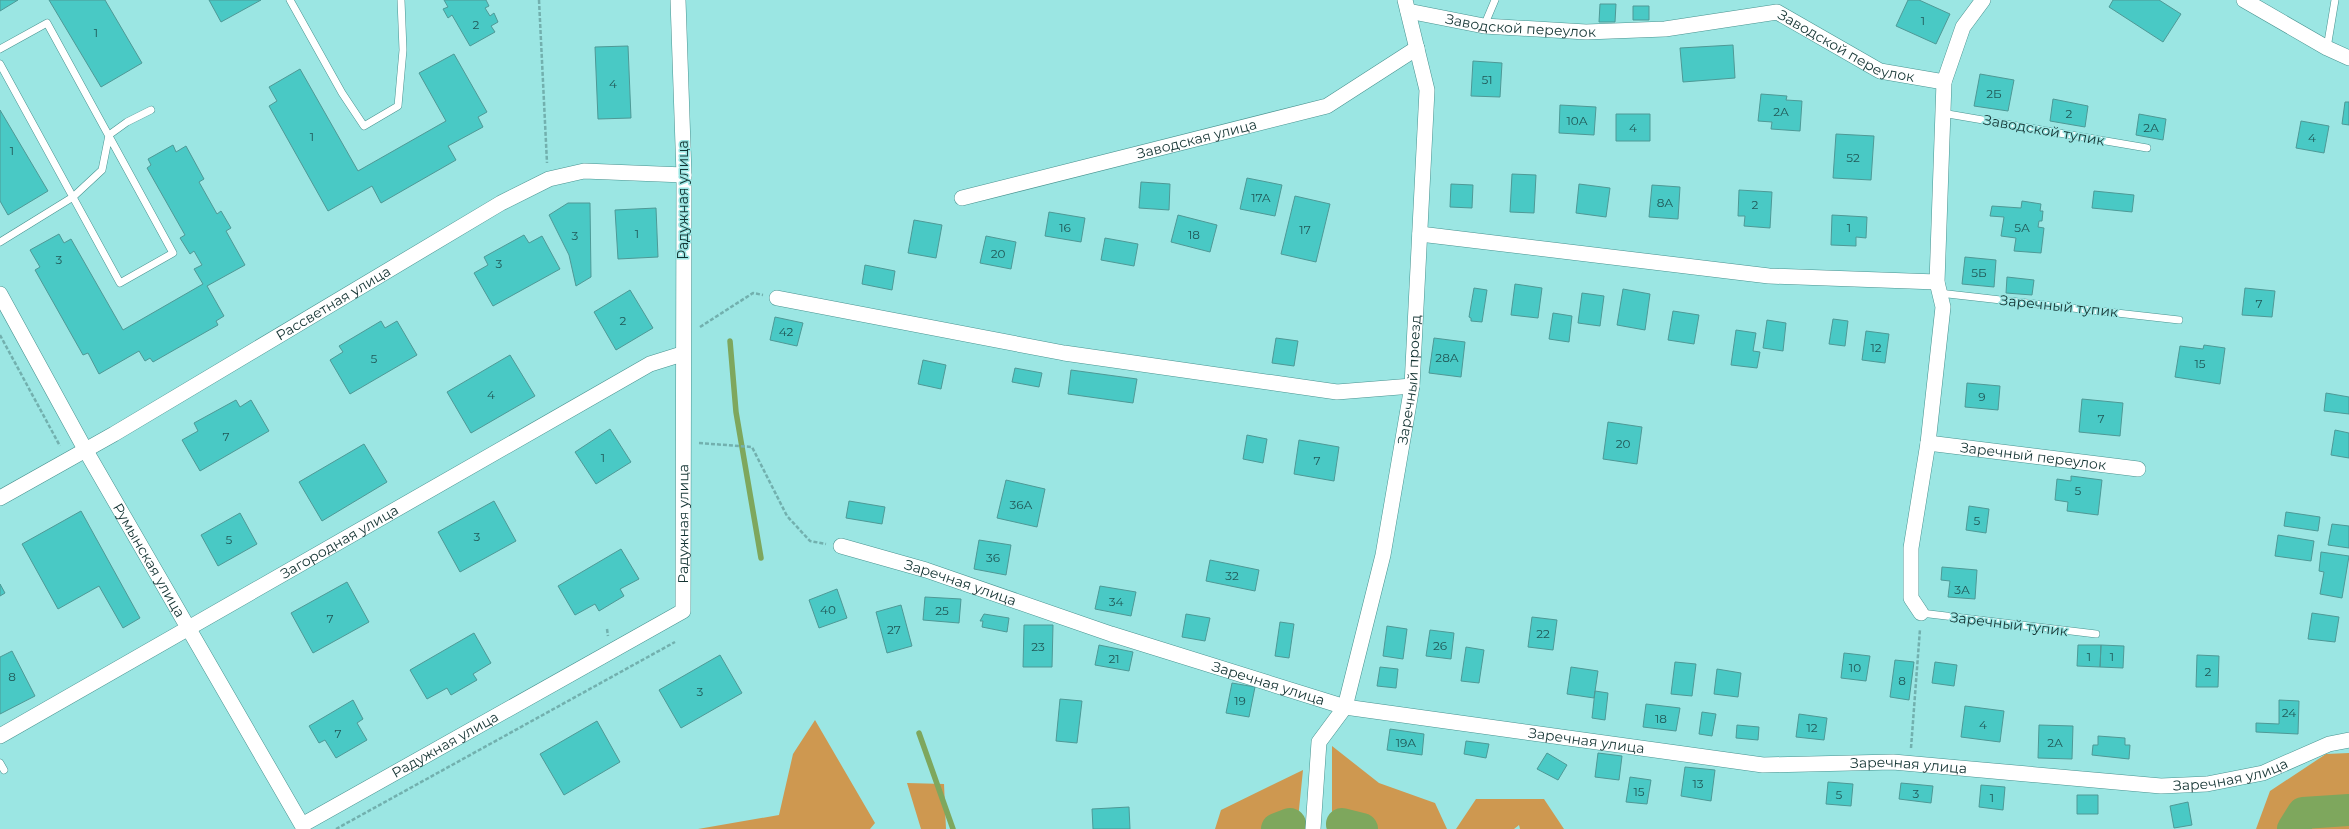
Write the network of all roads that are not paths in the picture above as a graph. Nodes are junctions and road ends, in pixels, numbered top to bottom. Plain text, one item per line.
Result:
1 (290, 0) edge
2 (401, 0) edge
3 (678, 0) edge
4 (1495, 0) edge
5 (1983, 0) edge
6 (2244, 0) edge
7 (2335, 0) edge
8 (1407, 5) edge
9 (1484, 26) junction
10 (1417, 48) junction
11 (2327, 48) junction
12 (0, 49) edge
13 (2349, 58) edge
14 (0, 64) edge
15 (1944, 82) junction
16 (151, 110) dead end
17 (1942, 113) junction
18 (109, 136) junction
19 (2147, 148) dead end
20 (684, 175) junction
21 (73, 197) junction
22 (962, 198) dead end
23 (1420, 234) junction
24 (0, 242) edge
25 (1938, 288) junction
26 (0, 294) edge
27 (777, 298) road end
28 (2179, 320) dead end
29 (682, 354) junction
30 (1412, 386) junction
31 (1928, 443) junction
32 (86, 451) junction
33 (2138, 469) dead end
34 (0, 498) edge
35 (841, 546) road end
36 (1921, 612) joint
37 (188, 629) junction
38 (2096, 634) dead end
39 (1345, 707) junction
40 (0, 736) edge
41 (2349, 740) edge
42 (0, 763) edge
43 (4, 770) dead end
44 (301, 828) edge
45 (1313, 829) edge

1 - 2 lane
3 - 20 street, Радужная улица
4 - 9 lane
5 - 15 street
6 - 11 street
7 - 11 lane
8 - 9 street, Заводской переулок
8 - 10 street, Заречный проезд
9 - 15 street, Заводской переулок
10 - 22 street, Заводская улица
10 - 23 street, Заречный проезд
11 - 13 street
12 - 18 lane
14 - 21 lane
15 - 17 street
16 - 18 lane
17 - 19 lane, Заводской тупик
17 - 25 street
18 - 21 lane
18 - 21 lane
20 - 29 street, Радужная улица
20 - 32 street, Рассветная улица
21 - 24 lane
23 - 25 street
23 - 30 street, Заречный проезд
25 - 28 lane, Заречный тупик
25 - 31 street
26 - 32 street, Румынская улица
27 - 30 street
29 - 37 street, Загородная улица
29 - 44 street, Радужная улица
30 - 39 street, Заречный проезд
31 - 33 street, Заречный переулок
31 - 36 street
32 - 34 street, Рассветная улица
32 - 37 street, Румынская улица
35 - 39 street, Заречная улица
36 - 38 lane, Заречный тупик
37 - 40 street, Загородная улица
37 - 44 street, Румынская улица
39 - 41 street, Заречная улица
39 - 45 street
42 - 43 lane

